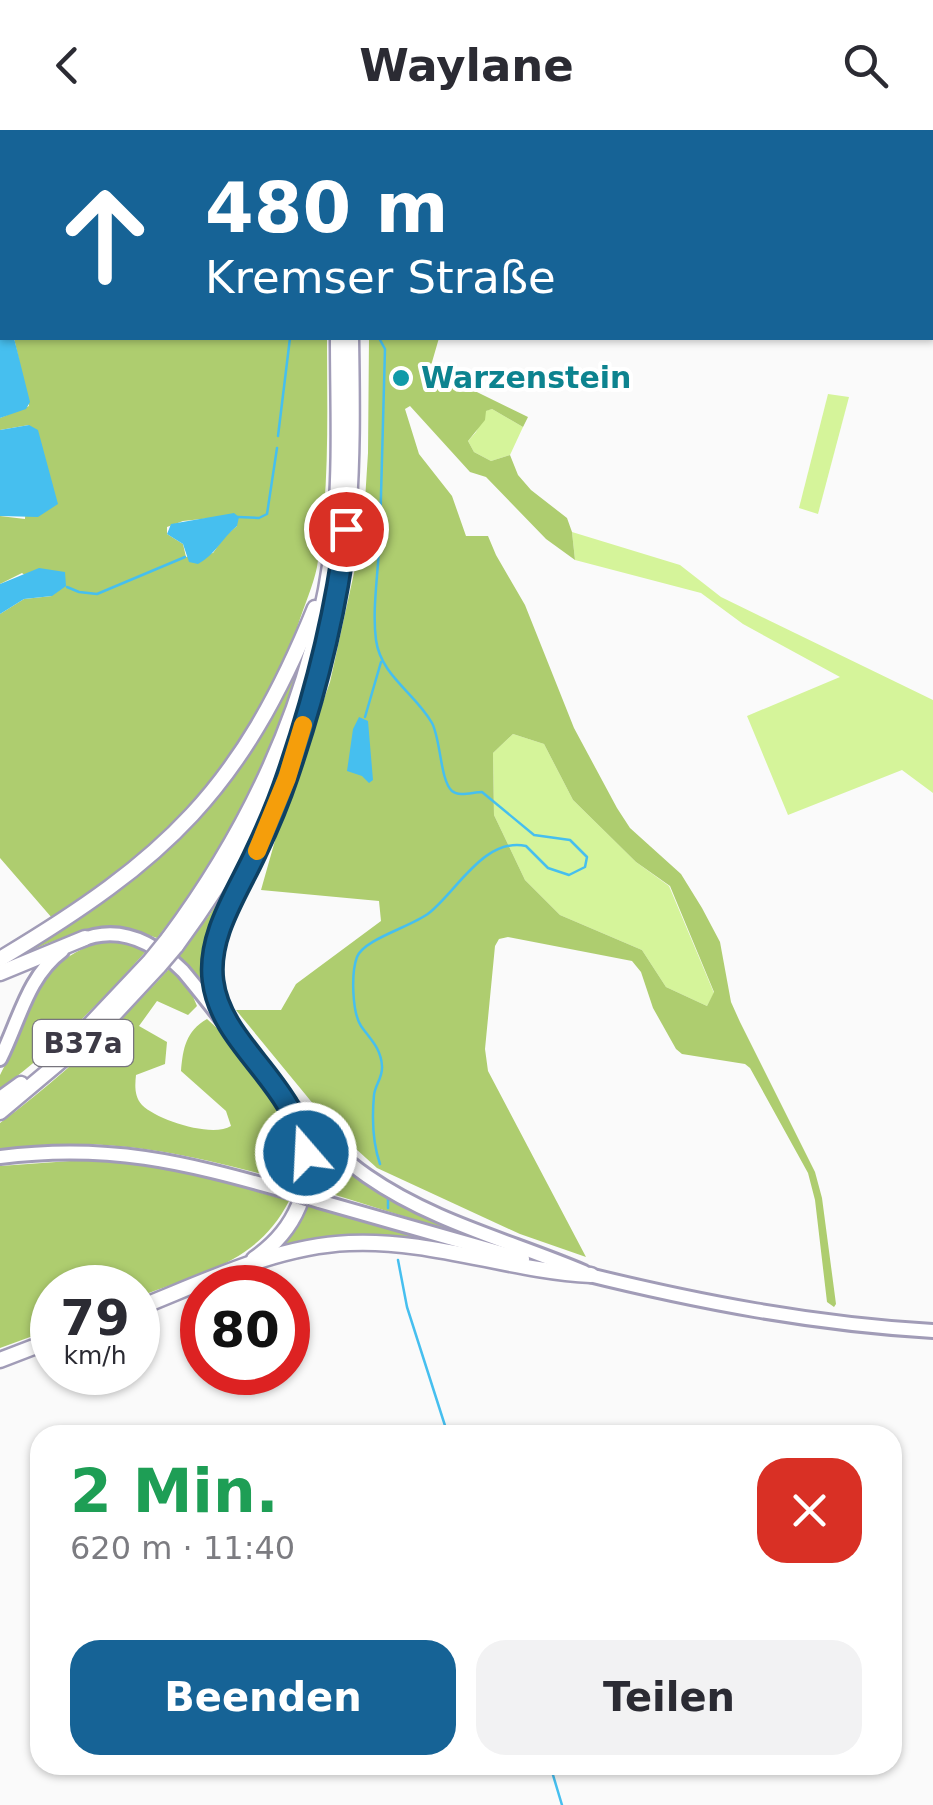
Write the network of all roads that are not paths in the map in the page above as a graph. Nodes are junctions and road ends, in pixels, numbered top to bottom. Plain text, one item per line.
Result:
1 (338, 340) edge
2 (352, 340) edge
3 (340, 535) junction
4 (328, 575) junction
5 (316, 679) junction
6 (85, 938) junction
7 (172, 943) junction
8 (0, 958) edge
9 (155, 963) junction
10 (0, 973) edge
11 (231, 1029) junction
12 (0, 1059) edge
13 (278, 1086) junction
14 (0, 1100) edge
15 (0, 1112) edge
16 (0, 1157) edge
17 (245, 1265) edge
18 (251, 1265) edge
19 (590, 1276) junction
20 (933, 1331) edge
21 (30, 1348) edge
22 (0, 1360) edge

1 - 3 highway, B37a
2 - 3 highway, B37a
3 - 4 highway, B37a
3 - 5 highway, B37a
4 - 7 highway, B37a
4 - 8 highway
5 - 7 highway, B37a
5 - 11 highway
6 - 10 highway
6 - 11 main road
6 - 12 main road
7 - 9 highway, B37a, bridge
9 - 14 highway, B37a
9 - 15 highway, B37a
11 - 13 main road
13 - 17 highway
13 - 19 main road
16 - 19 main road, bridge
18 - 19 highway
19 - 20 main road
21 - 22 highway

